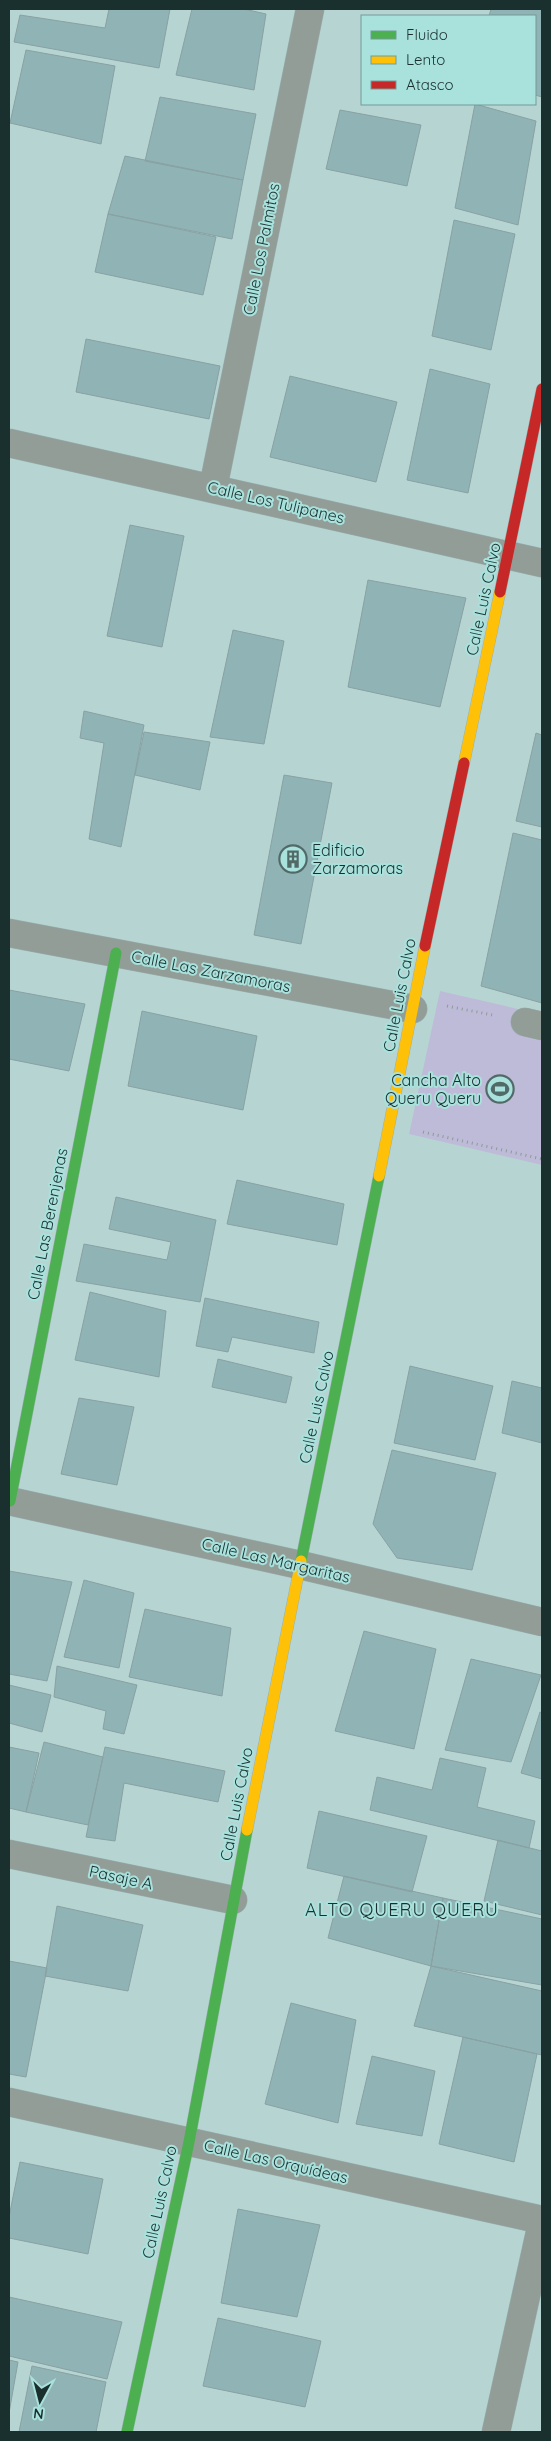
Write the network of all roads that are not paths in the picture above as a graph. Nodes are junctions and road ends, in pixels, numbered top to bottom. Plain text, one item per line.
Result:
1 (310, 9) edge
2 (542, 389) edge
3 (9, 443) edge
4 (213, 488) junction
5 (509, 555) junction
6 (542, 563) edge
7 (9, 933) edge
8 (116, 953) junction
9 (413, 1009) junction
10 (9, 1501) edge
11 (300, 1565) junction
12 (542, 1622) edge
13 (9, 1854) edge
14 (233, 1900) junction
15 (9, 2102) edge
16 (189, 2142) junction
17 (542, 2222) edge
18 (127, 2432) edge
19 (496, 2432) edge

1 - 4 street, Calle Los Palmitos
2 - 5 street, Calle Luis Calvo
3 - 4 street, Calle Los Tulipanes
4 - 5 street, Calle Los Tulipanes
5 - 6 street, Calle Los Tulipanes
5 - 9 street, Calle Luis Calvo
7 - 8 street, Calle Las Zarzamoras
8 - 9 street, Calle Las Zarzamoras
8 - 10 street, Calle Las Berenjenas
9 - 11 street, Calle Luis Calvo
10 - 11 street, Calle Las Margaritas
11 - 12 street, Calle Las Margaritas
11 - 14 street, Calle Luis Calvo
13 - 14 street, Pasaje A
14 - 16 street, Calle Luis Calvo
15 - 16 street, Calle Las Orquídeas
16 - 17 street, Calle Las Orquídeas
16 - 18 street, Calle Luis Calvo
17 - 19 street

